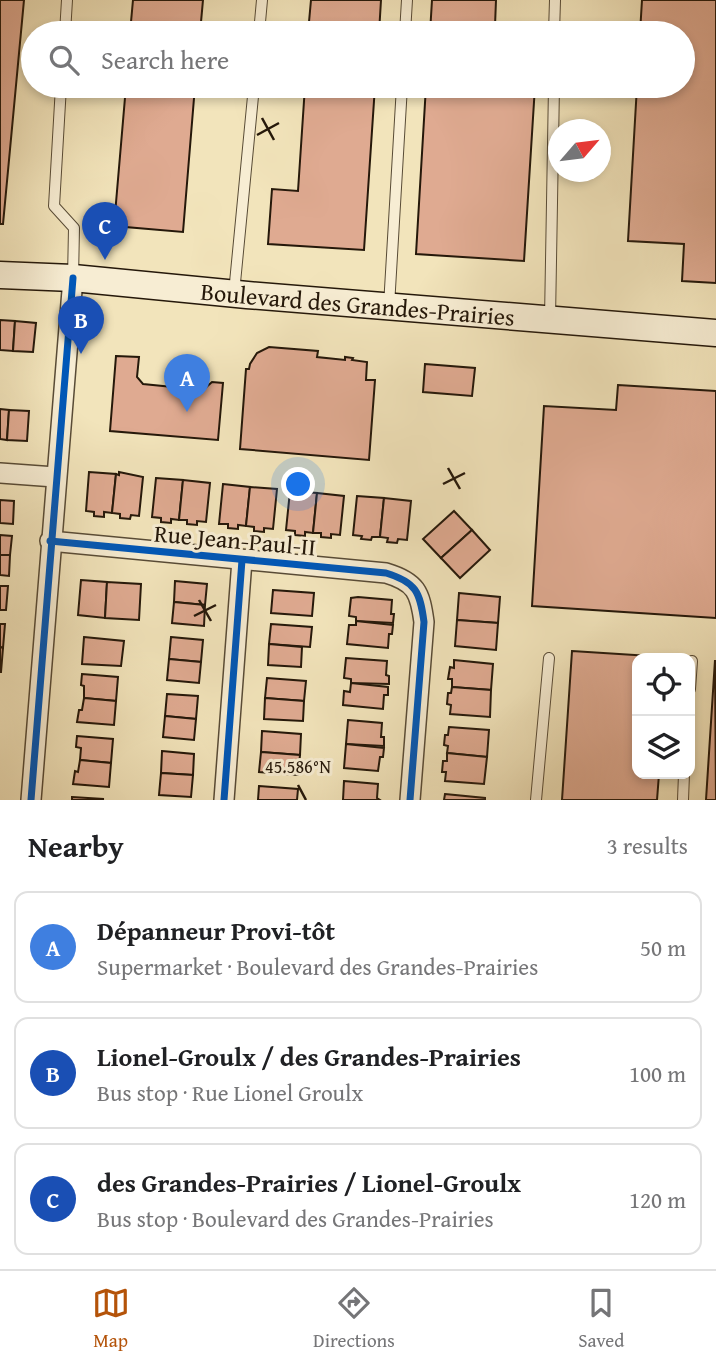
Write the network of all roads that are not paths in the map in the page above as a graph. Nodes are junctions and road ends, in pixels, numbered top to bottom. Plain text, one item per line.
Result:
1 (67, 0) edge
2 (262, 0) edge
3 (407, 0) edge
4 (555, 0) edge
5 (66, 21) edge
6 (260, 21) edge
7 (406, 21) edge
8 (554, 21) edge
9 (60, 98) edge
10 (253, 98) edge
11 (401, 98) edge
12 (554, 98) edge
13 (0, 275) edge
14 (73, 278) junction
15 (233, 294) junction
16 (389, 306) junction
17 (550, 319) junction
18 (716, 332) edge
19 (0, 473) edge
20 (55, 477) junction
21 (50, 541) junction
22 (242, 560) junction
23 (549, 658) dead end
24 (684, 779) edge
25 (32, 800) edge
26 (224, 800) edge
27 (410, 800) edge
28 (536, 800) edge
29 (683, 800) edge

1 - 5 lane
2 - 6 lane
3 - 7 lane
4 - 8 lane
9 - 14 lane
10 - 15 lane
11 - 16 lane
12 - 17 lane
13 - 14 main road, Boulevard des Grandes-Prairies
14 - 15 main road, Boulevard des Grandes-Prairies
14 - 20 street
15 - 16 main road, Boulevard des Grandes-Prairies
16 - 17 main road, Boulevard des Grandes-Prairies
17 - 18 main road, Boulevard des Grandes-Prairies
19 - 20 street
20 - 21 street
21 - 22 street, Rue Jean-Paul-II
21 - 25 street
22 - 26 street
22 - 27 street, Rue Jean-Paul-II
23 - 28 lane
24 - 29 lane

